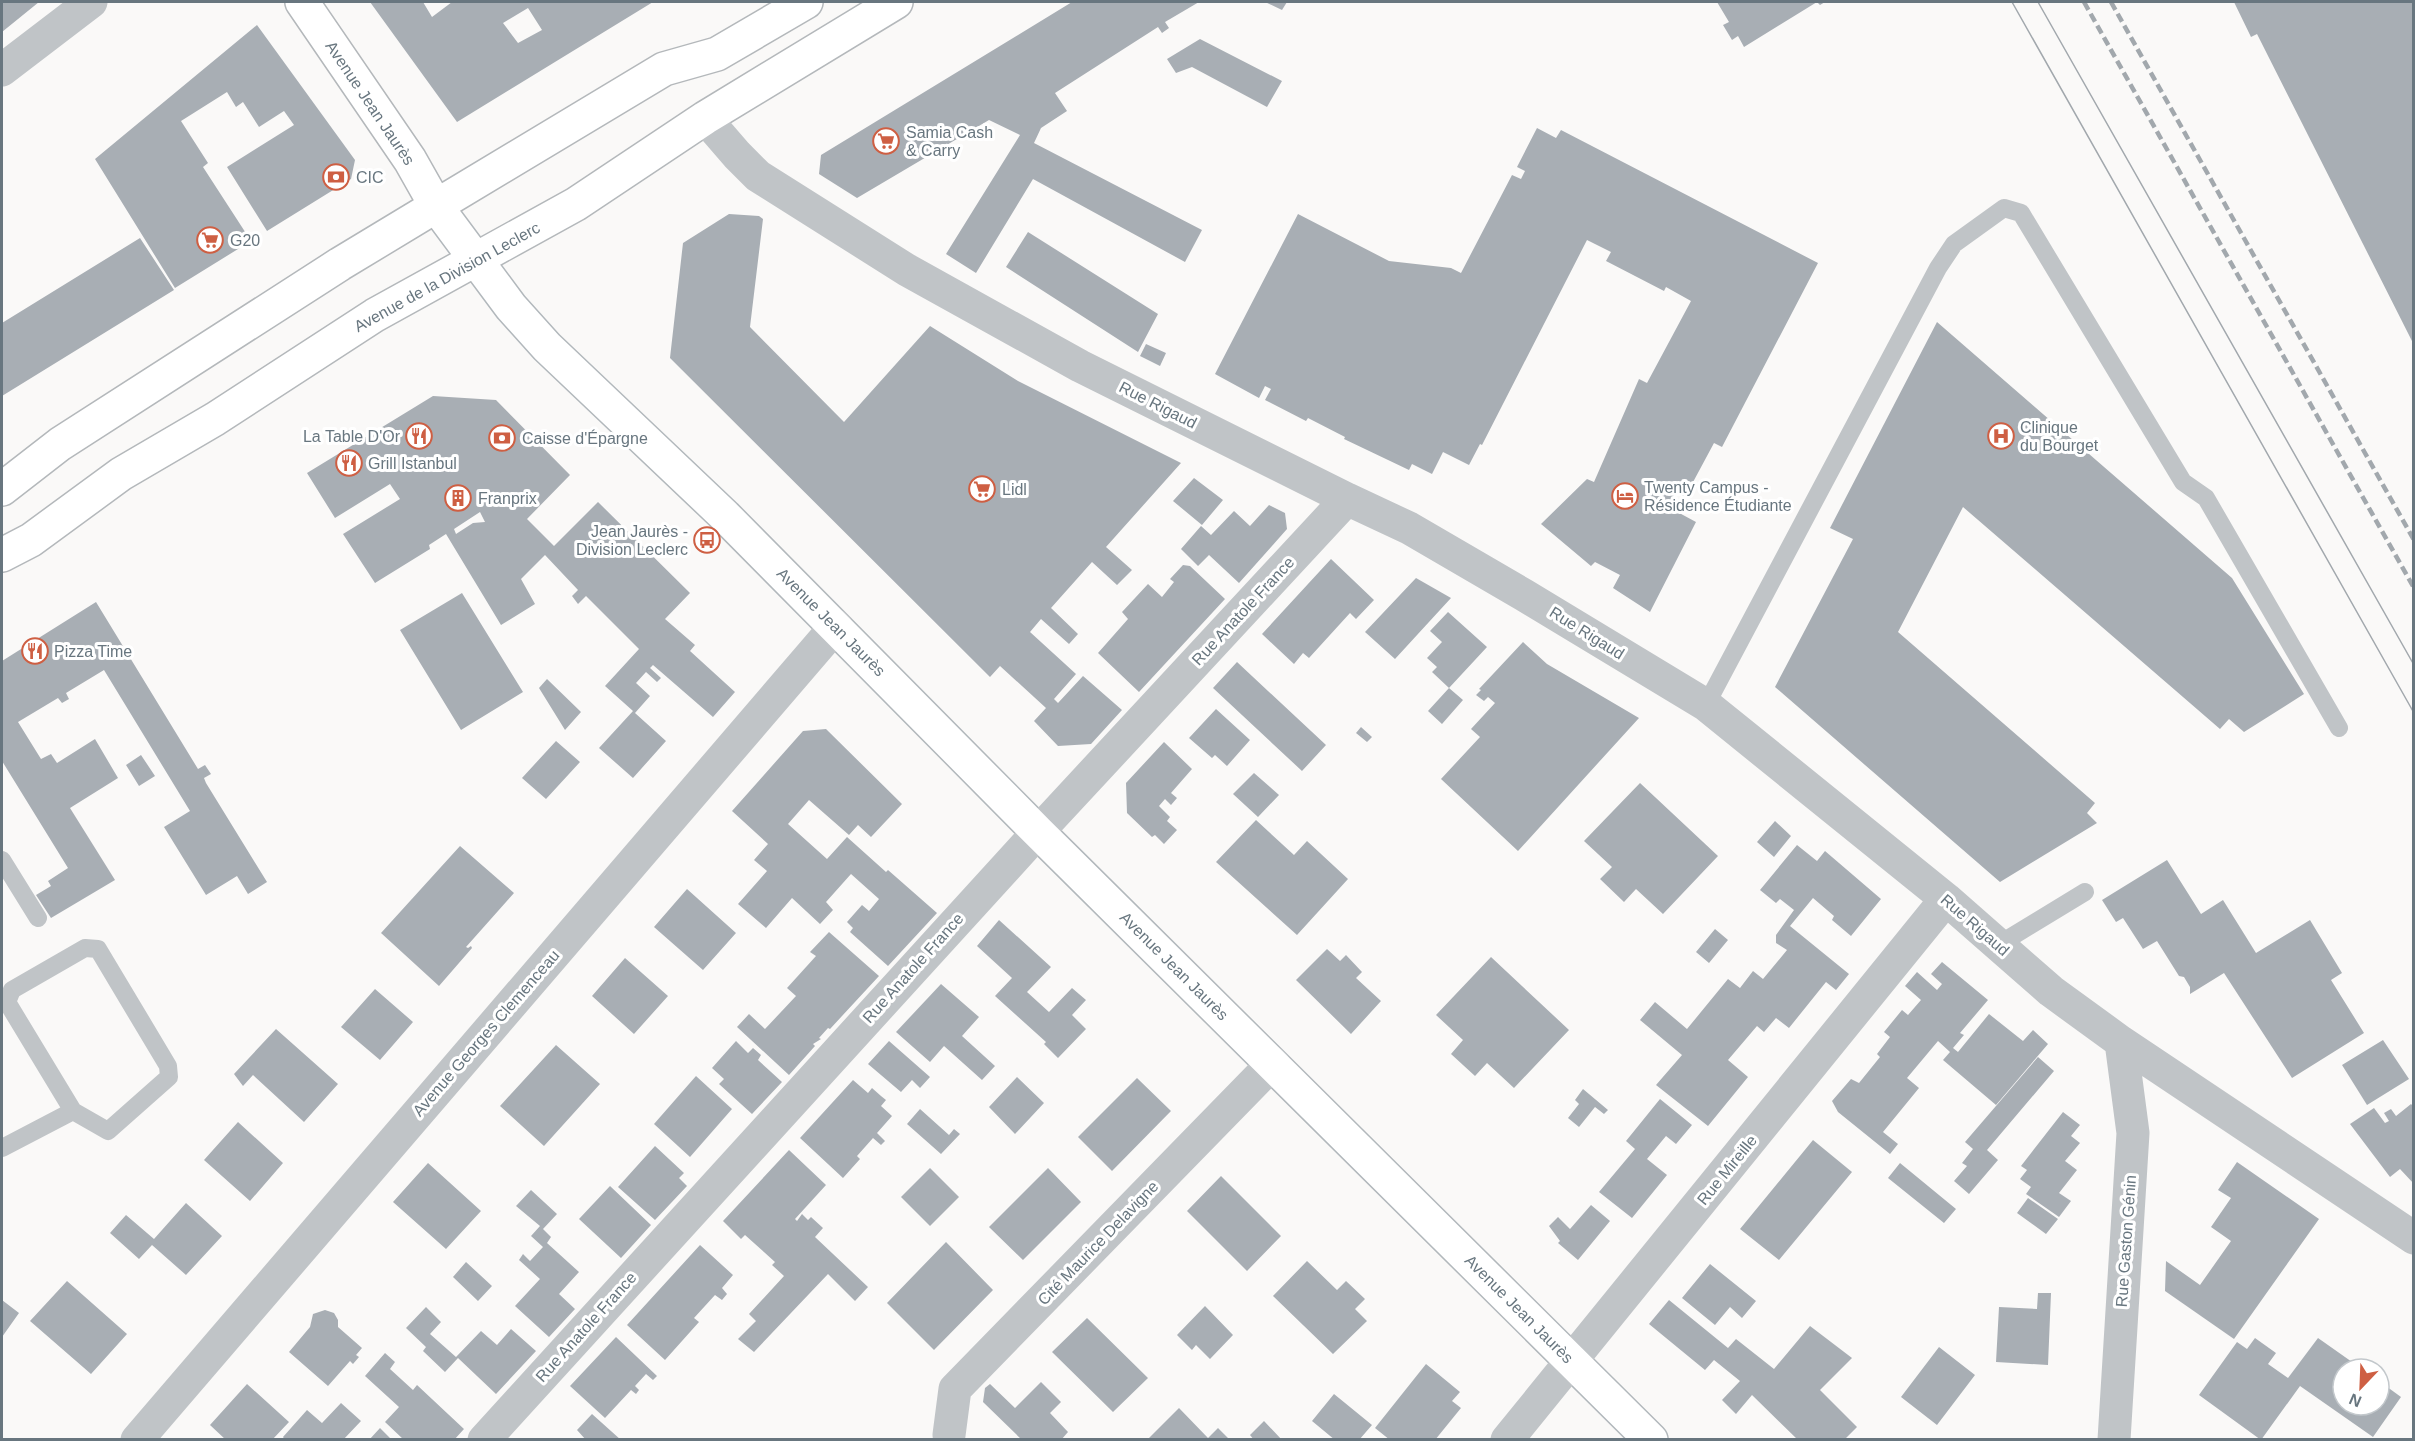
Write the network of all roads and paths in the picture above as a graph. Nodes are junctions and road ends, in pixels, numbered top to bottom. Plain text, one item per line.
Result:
1 (91, 2) edge
2 (302, 2) edge
3 (806, 2) edge
4 (896, 2) edge
5 (2, 70) edge
6 (705, 118) junction
7 (436, 206) junction
8 (477, 260) junction
9 (2, 489) edge
10 (1347, 499) junction
11 (2, 555) edge
12 (836, 627) junction
13 (1706, 705) junction
14 (2339, 728) dead end
15 (1038, 832) junction
16 (2, 860) edge
17 (2085, 892) dead end
18 (1946, 899) junction
19 (38, 918) dead end
20 (1998, 945) junction
21 (2121, 1042) junction
22 (1273, 1063) junction
23 (73, 1111) junction
24 (2, 1148) edge
25 (2414, 1238) edge
26 (1572, 1362) junction
27 (949, 1435) dead end
28 (137, 1440) edge
29 (484, 1440) edge
30 (1507, 1440) edge
31 (1651, 1440) edge
32 (2114, 1440) edge

1 - 5 street
2 - 7 main road, Avenue Jean Jaurès
3 - 7 main road
4 - 6 main road, Avenue de la Division Leclerc
6 - 8 main road, Avenue de la Division Leclerc
6 - 10 street, Rue Rigaud
7 - 8 main road, Avenue Jean Jaurès
7 - 9 main road
8 - 11 main road, Avenue de la Division Leclerc
8 - 12 main road, Avenue Jean Jaurès
10 - 13 street, Rue Rigaud
10 - 15 street, Rue Anatole France
12 - 15 main road, Avenue Jean Jaurès
12 - 28 street, Avenue Georges Clemenceau
13 - 14 lane
13 - 18 street, Rue Rigaud
15 - 22 main road, Avenue Jean Jaurès
15 - 29 street, Rue Anatole France
16 - 19 lane
17 - 20 lane
18 - 20 street, Rue Rigaud
18 - 26 street, Rue Mireille
20 - 21 street, Rue Rigaud
21 - 25 street, Rue Rigaud
21 - 32 street, Rue Gaston Génin
22 - 26 main road, Avenue Jean Jaurès
22 - 27 street, Cité Maurice Delavigne
23 - 23 lane
23 - 24 lane
26 - 30 street, Rue Mireille
26 - 31 main road, Avenue Jean Jaurès

